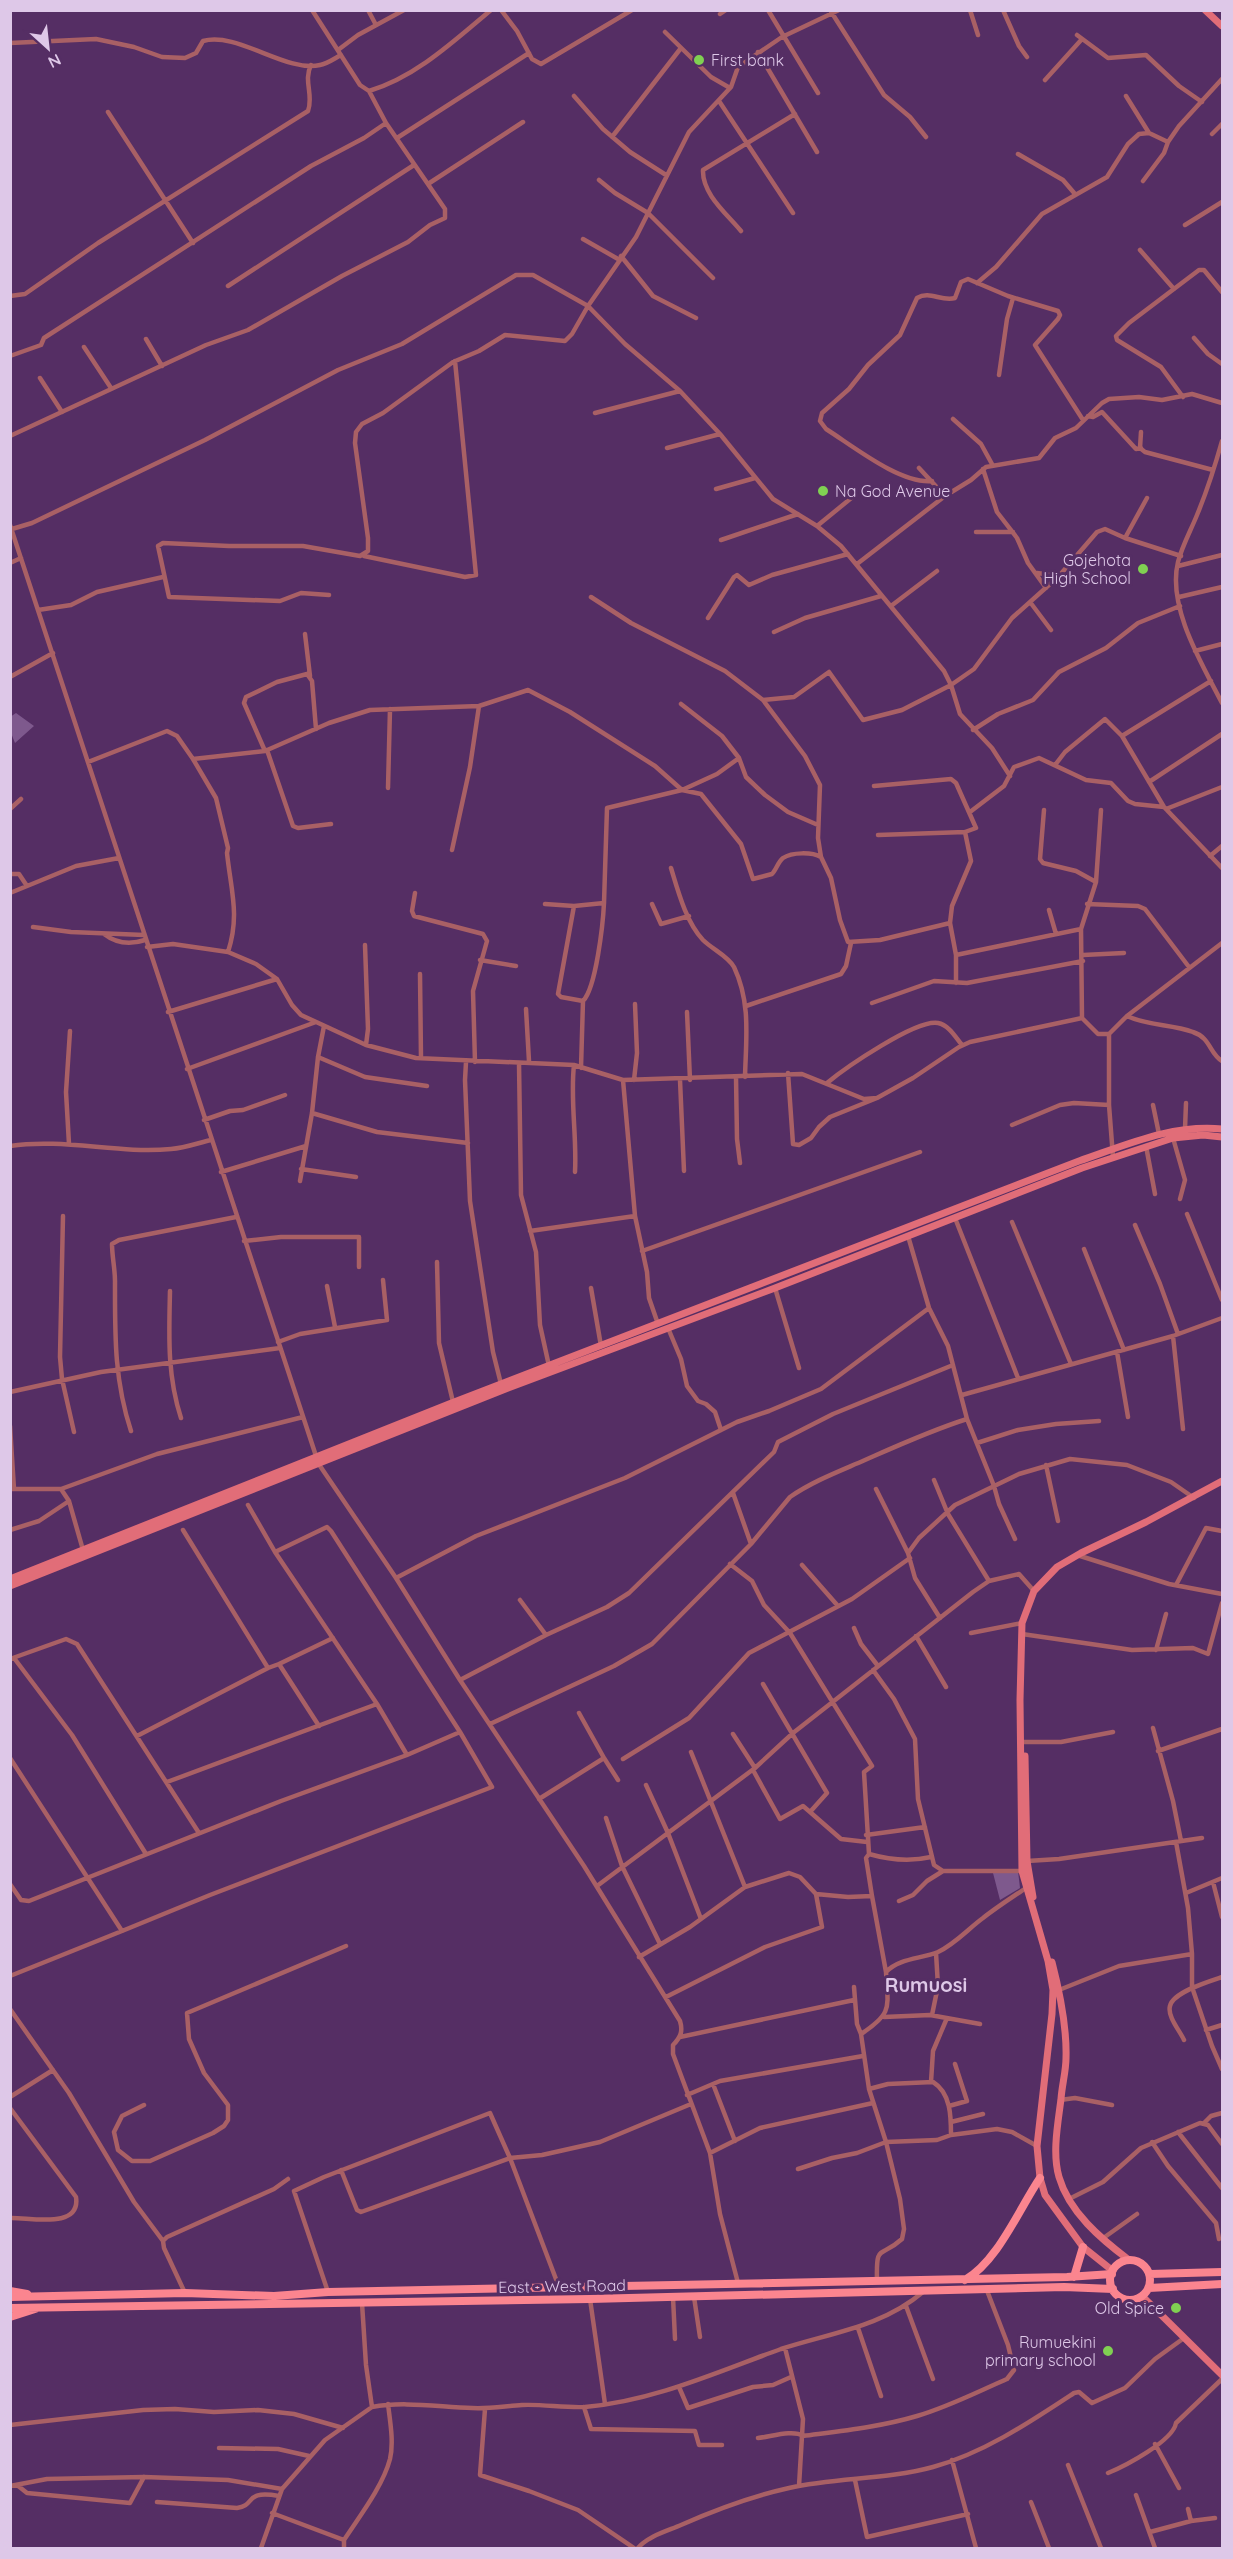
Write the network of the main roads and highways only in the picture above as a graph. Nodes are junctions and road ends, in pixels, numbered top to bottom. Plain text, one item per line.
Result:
1 (1205, 10) edge
2 (1222, 26) edge
3 (1222, 1130) edge
4 (1222, 1137) edge
5 (1112, 1154) junction
6 (502, 1387) junction
7 (317, 1460) junction
8 (1222, 1481) edge
9 (10, 1579) edge
10 (10, 1586) edge
11 (1020, 1742) junction
12 (1040, 2178) junction
13 (1083, 2247) junction
14 (1129, 2260) junction
15 (1112, 2272) junction
16 (1222, 2272) edge
17 (1150, 2274) junction
18 (1074, 2277) junction
19 (964, 2280) junction
20 (1222, 2284) edge
21 (1149, 2288) junction
22 (1113, 2289) junction
23 (10, 2291) edge
24 (40, 2296) junction
25 (1142, 2296) junction
26 (10, 2297) edge
27 (45, 2306) junction
28 (10, 2308) edge
29 (10, 2317) edge
30 (1222, 2377) edge

1 - 2 main road
3 - 5 main road
4 - 5 main road
5 - 6 main road
5 - 6 main road
6 - 7 main road
6 - 7 main road
7 - 9 main road
7 - 10 main road
8 - 11 main road
11 - 12 main road
11 - 14 main road
12 - 13 main road
12 - 19 main road
13 - 15 main road
13 - 18 main road
14 - 15 main road
14 - 17 main road
15 - 18 main road, East - West Road
15 - 22 main road
16 - 17 main road
17 - 21 main road
18 - 19 main road, East - West Road
19 - 24 main road, East - West Road
20 - 21 main road
21 - 25 main road
22 - 25 main road
22 - 27 main road, East - West Road
23 - 24 main road
24 - 26 main road, East - West Road
25 - 30 main road
27 - 28 main road, East - West Road
27 - 29 main road

